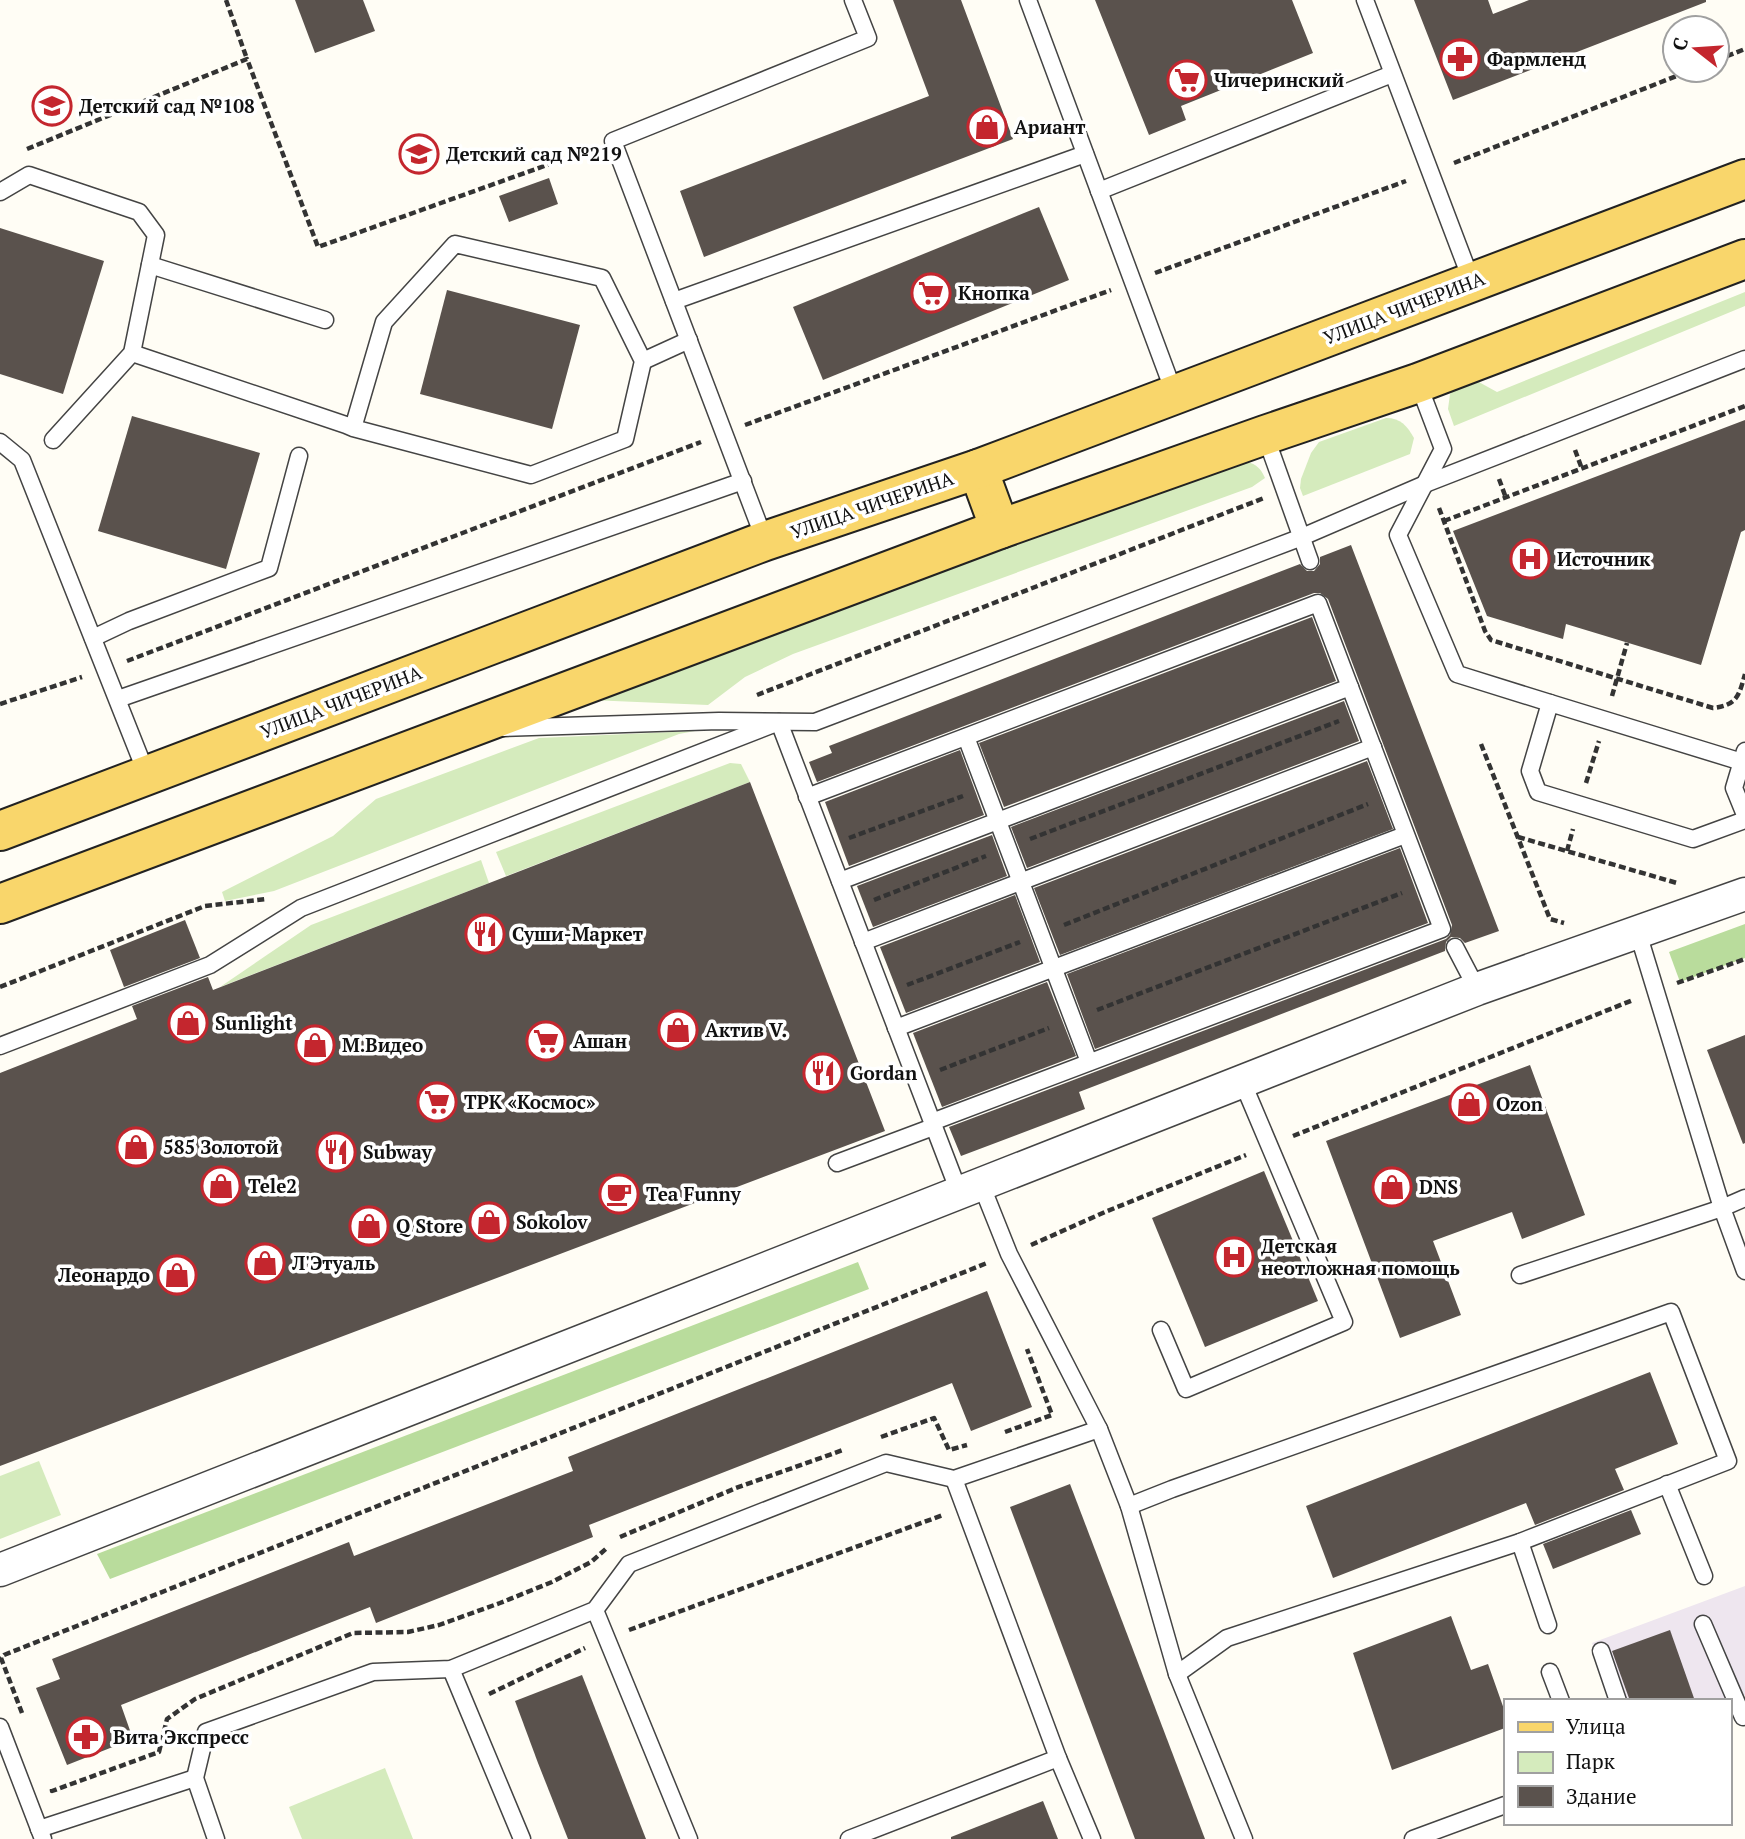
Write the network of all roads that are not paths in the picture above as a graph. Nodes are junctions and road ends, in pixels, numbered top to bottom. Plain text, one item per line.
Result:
1 (853, 0) edge
2 (1028, 0) edge
3 (1365, 0) edge
4 (1392, 74) junction
5 (1085, 154) junction
6 (1745, 179) edge
7 (1099, 191) junction
8 (0, 192) edge
9 (1745, 259) edge
10 (150, 265) junction
11 (1472, 282) junction
12 (674, 301) junction
13 (325, 320) dead end
14 (689, 340) junction
15 (132, 353) junction
16 (1745, 359) edge
17 (643, 361) junction
18 (1418, 383) junction
19 (1175, 395) junction
20 (353, 428) junction
21 (1265, 435) junction
22 (53, 440) dead end
23 (0, 442) edge
24 (299, 456) dead end
25 (978, 470) junction
26 (743, 481) junction
27 (1425, 484) junction
28 (1000, 529) junction
29 (1302, 537) junction
30 (765, 541) junction
31 (1310, 561) dead end
32 (93, 638) junction
33 (1350, 687) junction
34 (118, 699) junction
35 (1550, 703) junction
36 (779, 722) junction
37 (467, 729) junction
38 (966, 737) junction
39 (1373, 747) junction
40 (1743, 757) edge
41 (147, 775) junction
42 (807, 797) junction
43 (1745, 818) edge
44 (998, 822) junction
45 (2, 828) edge
46 (1405, 835) junction
47 (840, 881) junction
48 (1021, 882) junction
49 (1745, 894) edge
50 (0, 904) edge
51 (1638, 933) junction
52 (863, 942) junction
53 (1455, 947) dead end
54 (1053, 968) junction
55 (1477, 989) junction
56 (896, 1028) junction
57 (0, 1046) edge
58 (1089, 1062) junction
59 (1242, 1081) junction
60 (932, 1125) junction
61 (837, 1163) dead end
62 (970, 1188) junction
63 (1745, 1198) edge
64 (1722, 1208) junction
65 (1745, 1271) edge
66 (1520, 1275) dead end
67 (1161, 1330) dead end
68 (1099, 1429) junction
69 (954, 1479) junction
70 (1667, 1484) junction
71 (1129, 1506) junction
72 (1520, 1542) junction
73 (0, 1570) edge
74 (1704, 1576) dead end
75 (595, 1610) junction
76 (1703, 1623) dead end
77 (1548, 1625) dead end
78 (1601, 1651) dead end
79 (451, 1669) junction
80 (1550, 1672) dead end
81 (1177, 1674) junction
82 (1561, 1699) edge
83 (1617, 1699) edge
84 (1739, 1719) edge
85 (0, 1727) edge
86 (1058, 1758) junction
87 (195, 1778) junction
88 (1504, 1805) edge
89 (41, 1834) edge
90 (216, 1839) edge
91 (522, 1839) edge
92 (688, 1839) edge
93 (849, 1839) edge
94 (1092, 1839) edge
95 (1244, 1839) edge
96 (1413, 1839) edge

1 - 12 lane
2 - 5 lane
3 - 4 lane
4 - 7 lane
4 - 11 lane
5 - 7 lane
5 - 12 lane
6 - 11 main road, УЛИЦА ЧИЧЕРИНА
7 - 19 lane
8 - 10 lane
9 - 18 main road
10 - 13 lane
10 - 15 lane
11 - 19 main road, УЛИЦА ЧИЧЕРИНА
12 - 14 lane
14 - 17 lane
14 - 26 lane
15 - 20 lane
15 - 22 lane
16 - 27 lane
17 - 20 lane
17 - 20 lane
18 - 21 main road
18 - 27 lane
19 - 25 main road, УЛИЦА ЧИЧЕРИНА
21 - 28 main road
21 - 29 lane
23 - 32 lane
24 - 32 lane
25 - 28 main road
25 - 30 main road, УЛИЦА ЧИЧЕРИНА
26 - 30 lane
26 - 34 lane
27 - 29 lane
27 - 35 lane
28 - 37 main road
29 - 31 lane
29 - 36 lane
30 - 41 main road, УЛИЦА ЧИЧЕРИНА
32 - 34 lane
33 - 38 lane
33 - 39 lane
33 - 44 lane
34 - 41 lane
35 - 40 lane
35 - 43 lane
36 - 37 lane
36 - 42 lane
36 - 57 lane
37 - 50 main road
38 - 42 lane
38 - 44 lane
39 - 46 lane
39 - 48 lane
40 - 43 lane
41 - 45 main road, УЛИЦА ЧИЧЕРИНА
42 - 47 lane
44 - 47 lane
44 - 48 lane
46 - 54 lane
46 - 58 lane
47 - 52 lane
48 - 52 lane
48 - 54 lane
49 - 51 street
51 - 55 street
51 - 64 lane
52 - 56 lane
53 - 55 lane
54 - 56 lane
54 - 58 lane
55 - 59 street
56 - 60 lane
58 - 60 lane
59 - 62 street
59 - 67 lane
60 - 61 lane
60 - 62 lane
62 - 68 lane
62 - 73 street
63 - 64 lane
64 - 65 lane
64 - 66 lane
68 - 69 lane
68 - 71 lane
69 - 75 lane
69 - 86 lane
70 - 71 lane
70 - 72 lane
70 - 74 lane
71 - 81 lane
72 - 77 lane
72 - 81 lane
75 - 79 lane
75 - 92 lane
76 - 84 lane
78 - 83 lane
79 - 87 lane
79 - 91 lane
80 - 82 lane
81 - 95 lane
85 - 89 lane
86 - 93 lane
86 - 94 lane
87 - 89 lane
87 - 90 lane
88 - 96 lane

